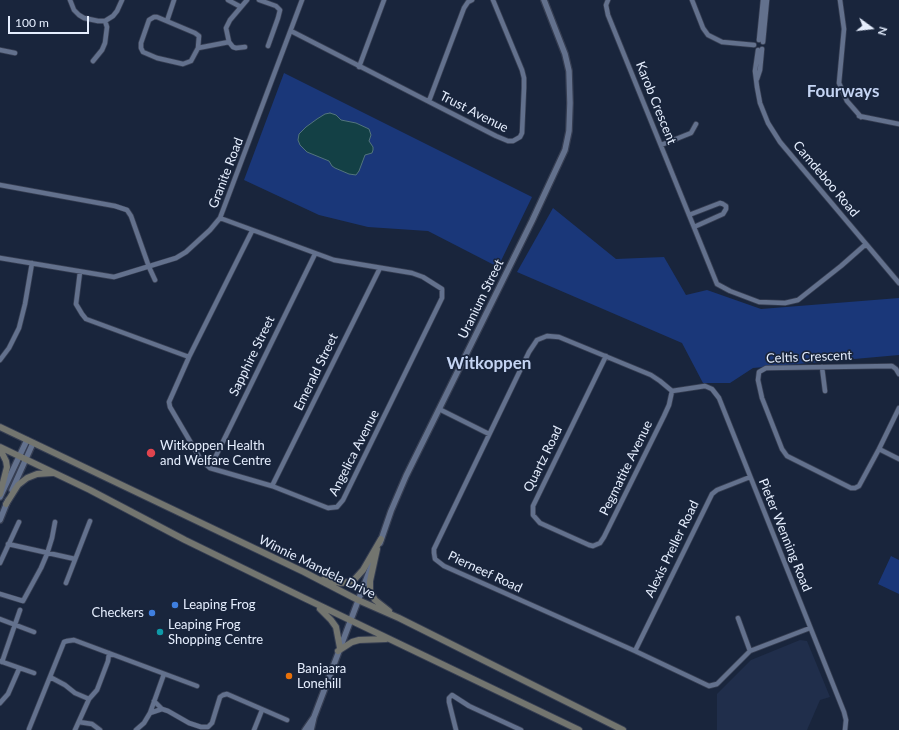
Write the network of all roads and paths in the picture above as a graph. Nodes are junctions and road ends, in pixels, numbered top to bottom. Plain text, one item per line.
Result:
1 (70, 0) edge
2 (122, 0) edge
3 (174, 0) edge
4 (228, 0) edge
5 (247, 0) edge
6 (259, 0) edge
7 (302, 0) edge
8 (384, 0) edge
9 (472, 0) edge
10 (493, 0) edge
11 (544, 0) edge
12 (608, 0) edge
13 (692, 0) edge
14 (762, 0) edge
15 (768, 0) edge
16 (840, 0) edge
17 (241, 7) junction
18 (764, 15) junction
19 (105, 21) junction
20 (167, 21) junction
21 (290, 31) junction
22 (761, 41) junction
23 (229, 42) junction
24 (754, 45) junction
25 (268, 46) dead end
26 (245, 47) dead end
27 (198, 48) junction
28 (760, 49) junction
29 (0, 50) edge
30 (14, 53) dead end
31 (93, 61) dead end
32 (359, 67) junction
33 (429, 101) junction
34 (696, 124) dead end
35 (899, 124) edge
36 (661, 145) junction
37 (0, 185) edge
38 (689, 214) junction
39 (220, 218) junction
40 (694, 227) junction
41 (252, 231) junction
42 (866, 244) junction
43 (315, 254) junction
44 (0, 258) edge
45 (32, 263) junction
46 (149, 267) junction
47 (380, 268) junction
48 (80, 272) junction
49 (155, 280) dead end
50 (899, 283) edge
51 (606, 356) junction
52 (189, 357) junction
53 (0, 360) edge
54 (822, 367) junction
55 (899, 374) edge
56 (672, 391) junction
57 (825, 392) dead end
58 (899, 408) edge
59 (439, 409) junction
60 (0, 427) edge
61 (489, 434) junction
62 (27, 440) junction
63 (33, 443) junction
64 (0, 448) edge
65 (879, 449) junction
66 (18, 456) junction
67 (26, 459) junction
68 (899, 459) edge
69 (210, 468) junction
70 (54, 473) junction
71 (750, 477) junction
72 (272, 486) junction
73 (0, 494) edge
74 (0, 497) edge
75 (6, 504) junction
76 (0, 520) edge
77 (90, 521) dead end
78 (18, 522) dead end
79 (55, 522) dead end
80 (381, 539) junction
81 (8, 544) junction
82 (589, 545) joint
83 (377, 549) junction
84 (47, 554) junction
85 (75, 559) junction
86 (0, 563) edge
87 (304, 572) junction
88 (66, 583) dead end
89 (0, 594) edge
90 (302, 598) junction
91 (358, 600) junction
92 (20, 610) dead end
93 (399, 618) junction
94 (738, 618) dead end
95 (0, 619) edge
96 (350, 620) junction
97 (14, 626) junction
98 (810, 628) junction
99 (34, 632) dead end
100 (390, 639) junction
101 (339, 650) junction
102 (635, 651) junction
103 (750, 651) junction
104 (109, 653) junction
105 (1, 661) edge
106 (19, 669) junction
107 (34, 673) dead end
108 (164, 674) junction
109 (50, 677) junction
110 (197, 686) dead end
111 (89, 699) junction
112 (1, 701) edge
113 (154, 701) junction
114 (162, 710) junction
115 (262, 710) junction
116 (150, 713) junction
117 (314, 717) junction
118 (287, 720) dead end
119 (79, 722) junction
120 (29, 729) edge
121 (75, 730) edge
122 (100, 730) edge
123 (136, 730) edge
124 (254, 730) edge
125 (305, 730) edge
126 (311, 730) edge
127 (456, 730) edge
128 (521, 730) edge
129 (579, 730) edge
130 (623, 730) edge
131 (845, 730) edge

1 - 19 street
2 - 19 street
3 - 20 street
4 - 17 street
5 - 17 street
6 - 25 street
7 - 21 street, Granite Road
8 - 32 street
9 - 33 street
10 - 33 street, Trust Avenue
11 - 59 street, Uranium Street
12 - 36 street, Karob Crescent
13 - 24 street
14 - 18 street
15 - 18 street
16 - 35 street
17 - 23 street
18 - 22 street
19 - 31 street
20 - 27 street
20 - 27 street
21 - 32 street, Trust Avenue
21 - 39 street, Granite Road
22 - 24 street
22 - 28 street
23 - 26 street
23 - 27 street
24 - 28 street
28 - 42 street, Camdeboo Road
29 - 30 street
32 - 33 street, Trust Avenue
34 - 36 street
36 - 38 street, Karob Crescent
37 - 46 street
38 - 40 street, Karob Crescent
38 - 40 street
39 - 41 street, Angelica Avenue
39 - 46 street, Granite Road
40 - 42 street, Karob Crescent
41 - 43 street, Angelica Avenue
41 - 52 street
42 - 50 street, Camdeboo Road
43 - 47 street, Angelica Avenue
43 - 69 street, Sapphire Street
44 - 45 street, Granite Road
45 - 48 street, Granite Road
45 - 53 street
46 - 48 street, Granite Road
46 - 49 street
47 - 72 street, Emerald Street
47 - 72 street, Angelica Avenue
48 - 52 street
51 - 56 street, Pierneef Road
51 - 61 street, Pierneef Road
51 - 82 street, Quartz Road
52 - 69 street
54 - 55 street, Celtis Crescent
54 - 57 street
54 - 65 street, Celtis Crescent
56 - 71 street, Pieter Wenning Road
56 - 82 street, Pegmatite Avenue
58 - 65 street, Celtis Crescent
59 - 61 street
59 - 80 street, Uranium Street
60 - 62 main road, Winnie Mandela Drive
61 - 102 street, Pierneef Road
62 - 63 main road, Winnie Mandela Drive
62 - 66 street
63 - 67 street
63 - 87 main road, Winnie Mandela Drive
64 - 66 main road
64 - 73 main road
65 - 68 street
66 - 67 main road
66 - 74 street
67 - 70 main road
67 - 75 street
69 - 72 street, Angelica Avenue
70 - 75 main road
70 - 90 main road
71 - 98 street, Pieter Wenning Road
71 - 102 street, Alexis Preller Road
75 - 76 street
77 - 85 street
78 - 81 street
79 - 84 street
80 - 83 street, Uranium Street
80 - 87 main road
81 - 84 street
81 - 86 street
83 - 91 street, Uranium Street
83 - 93 main road
84 - 85 street
84 - 89 street
85 - 88 street
87 - 91 main road, Winnie Mandela Drive
90 - 96 main road
90 - 101 main road
91 - 93 main road, Winnie Mandela Drive
91 - 96 street, Uranium Street
92 - 97 street
93 - 130 main road, Winnie Mandela Drive
94 - 103 street
95 - 97 street
96 - 100 main road
96 - 101 street, Uranium Street
97 - 99 street
97 - 105 street
98 - 103 street, Pierneef Road
98 - 131 street, Pieter Wenning Road
100 - 101 main road
100 - 129 main road
101 - 117 street, Uranium Street
102 - 103 street, Pierneef Road
104 - 108 street
104 - 109 street
104 - 111 street
105 - 106 street
106 - 107 street
106 - 112 street
108 - 110 street
108 - 113 street
109 - 111 street
109 - 120 street
111 - 119 street
113 - 114 street
113 - 116 street
114 - 115 street
114 - 116 street
115 - 118 street
115 - 124 street
116 - 123 street
117 - 125 street
117 - 126 street
119 - 121 street
119 - 122 street
127 - 128 street

